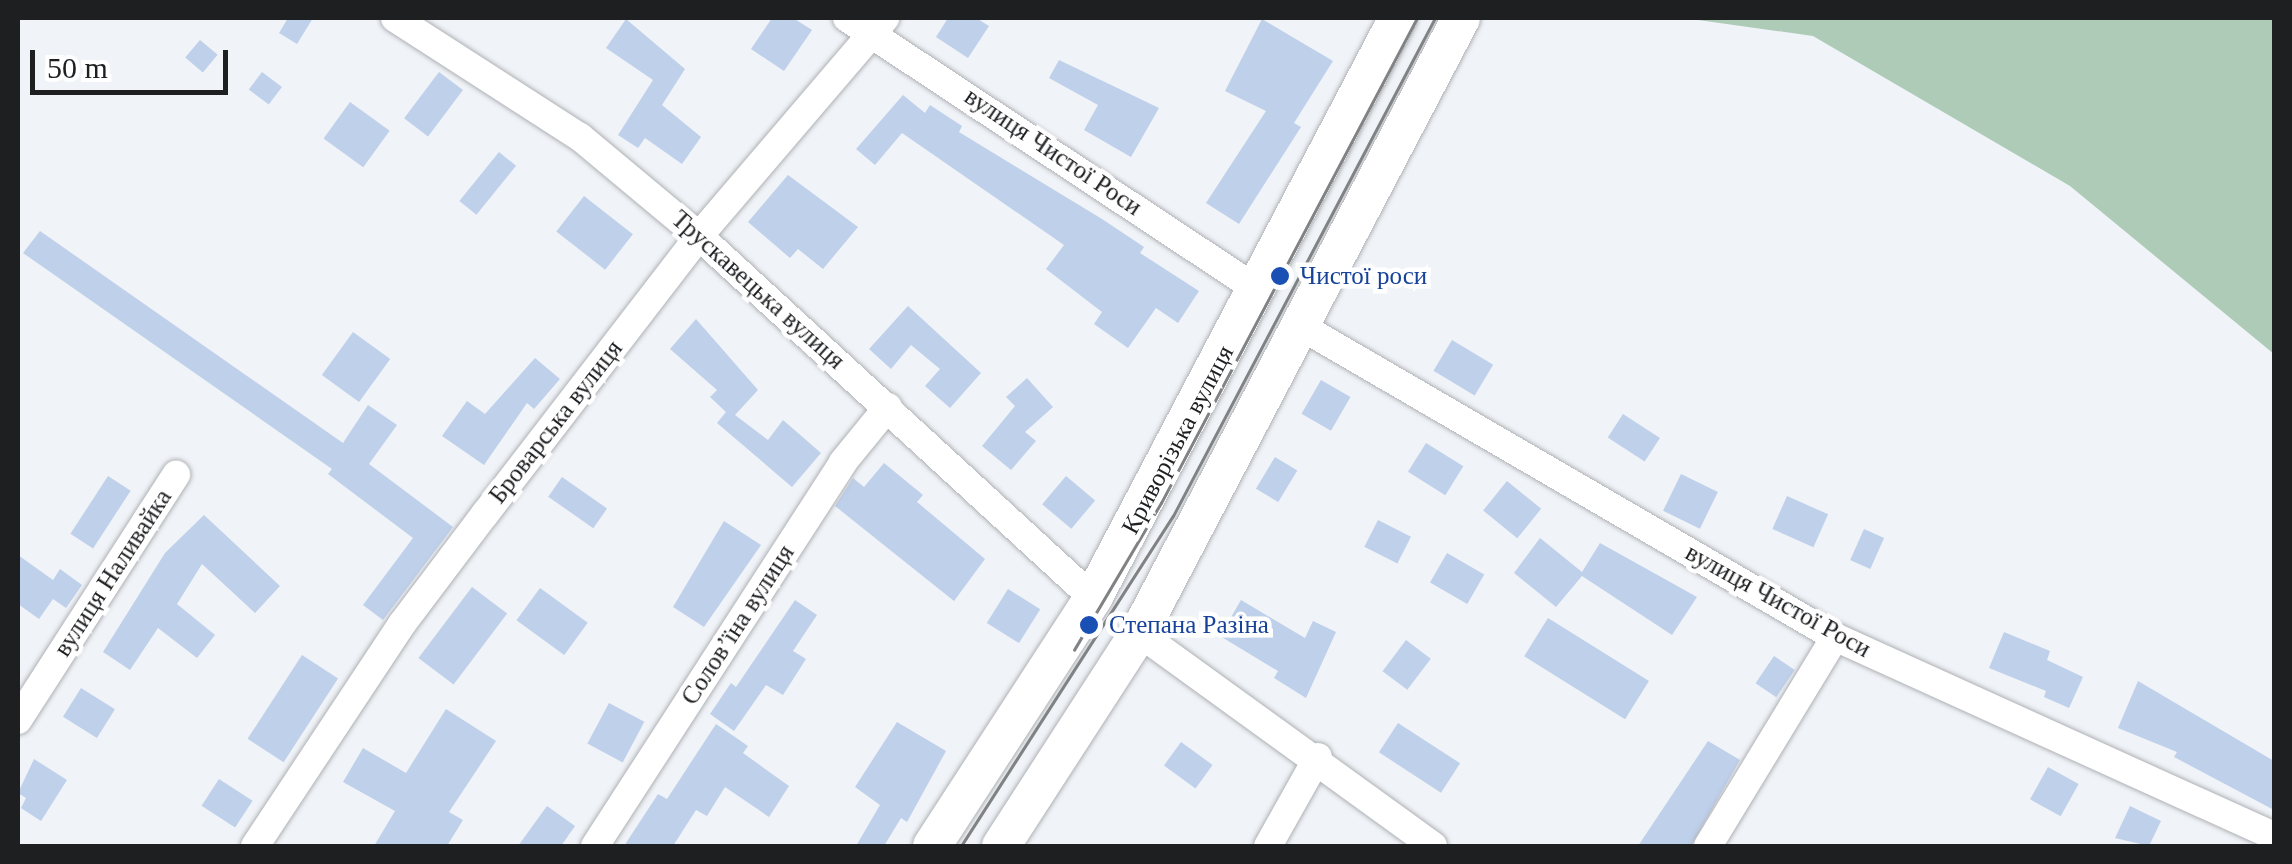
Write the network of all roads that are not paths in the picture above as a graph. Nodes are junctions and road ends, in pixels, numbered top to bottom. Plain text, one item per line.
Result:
1 (394, 18) edge
2 (1398, 18) edge
3 (1461, 18) edge
4 (867, 22) edge
5 (699, 236) junction
6 (1258, 289) junction
7 (1302, 327) junction
8 (888, 408) junction
9 (176, 475) dead end
10 (1093, 598) junction
11 (1139, 633) junction
12 (1834, 637) junction
13 (18, 720) edge
14 (1318, 757) junction
15 (2274, 836) edge
16 (255, 846) edge
17 (594, 846) edge
18 (932, 846) edge
19 (1001, 846) edge
20 (1268, 846) edge
21 (1433, 846) edge
22 (1708, 846) edge

1 - 5 street, Трускавецька вулиця
2 - 6 main road, Криворізька вулиця
3 - 7 main road
4 - 5 street, Броварська вулиця
4 - 6 street, вулиця Чистої Роси
5 - 8 street, Трускавецька вулиця
5 - 16 street, Броварська вулиця
6 - 10 main road, Криворізька вулиця
7 - 11 main road
7 - 12 street, вулиця Чистої Роси
8 - 10 street, Трускавецька вулиця
8 - 17 street, Соловʼїна вулиця
9 - 13 street, вулиця Наливайка
10 - 18 main road, Криворізька вулиця
11 - 14 street
11 - 19 main road
12 - 15 street, вулиця Чистої Роси
12 - 22 street
14 - 20 street
14 - 21 street

